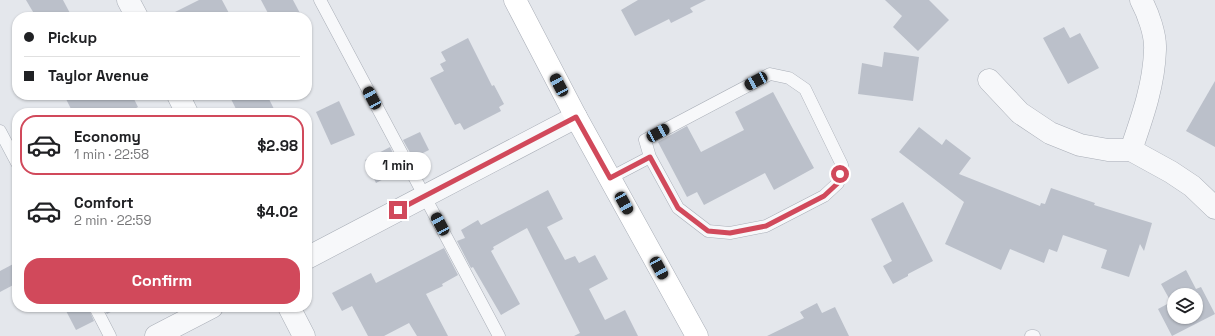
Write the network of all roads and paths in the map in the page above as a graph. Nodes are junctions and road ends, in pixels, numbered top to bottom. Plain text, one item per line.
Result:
1 (128, 0) edge
2 (320, 0) edge
3 (514, 0) edge
4 (1141, 0) edge
5 (134, 12) edge
6 (989, 80) dead end
7 (576, 117) junction
8 (0, 131) edge
9 (1131, 150) junction
10 (12, 154) edge
11 (650, 157) junction
12 (610, 178) junction
13 (425, 196) junction
14 (1215, 208) edge
15 (312, 255) edge
16 (98, 312) edge
17 (202, 312) edge
18 (292, 312) edge
19 (110, 336) edge
20 (156, 336) edge
21 (304, 336) edge
22 (499, 336) edge
23 (697, 336) edge
24 (1031, 336) edge
25 (1034, 336) edge

1 - 5 street
2 - 13 lane
3 - 7 main road
4 - 9 street
6 - 9 street
7 - 12 main road
7 - 13 street
8 - 10 lane
9 - 14 street
11 - 11 lane
11 - 12 lane
12 - 23 main road
13 - 15 street
13 - 22 lane
16 - 19 lane
17 - 20 street
18 - 21 street
24 - 25 lane

